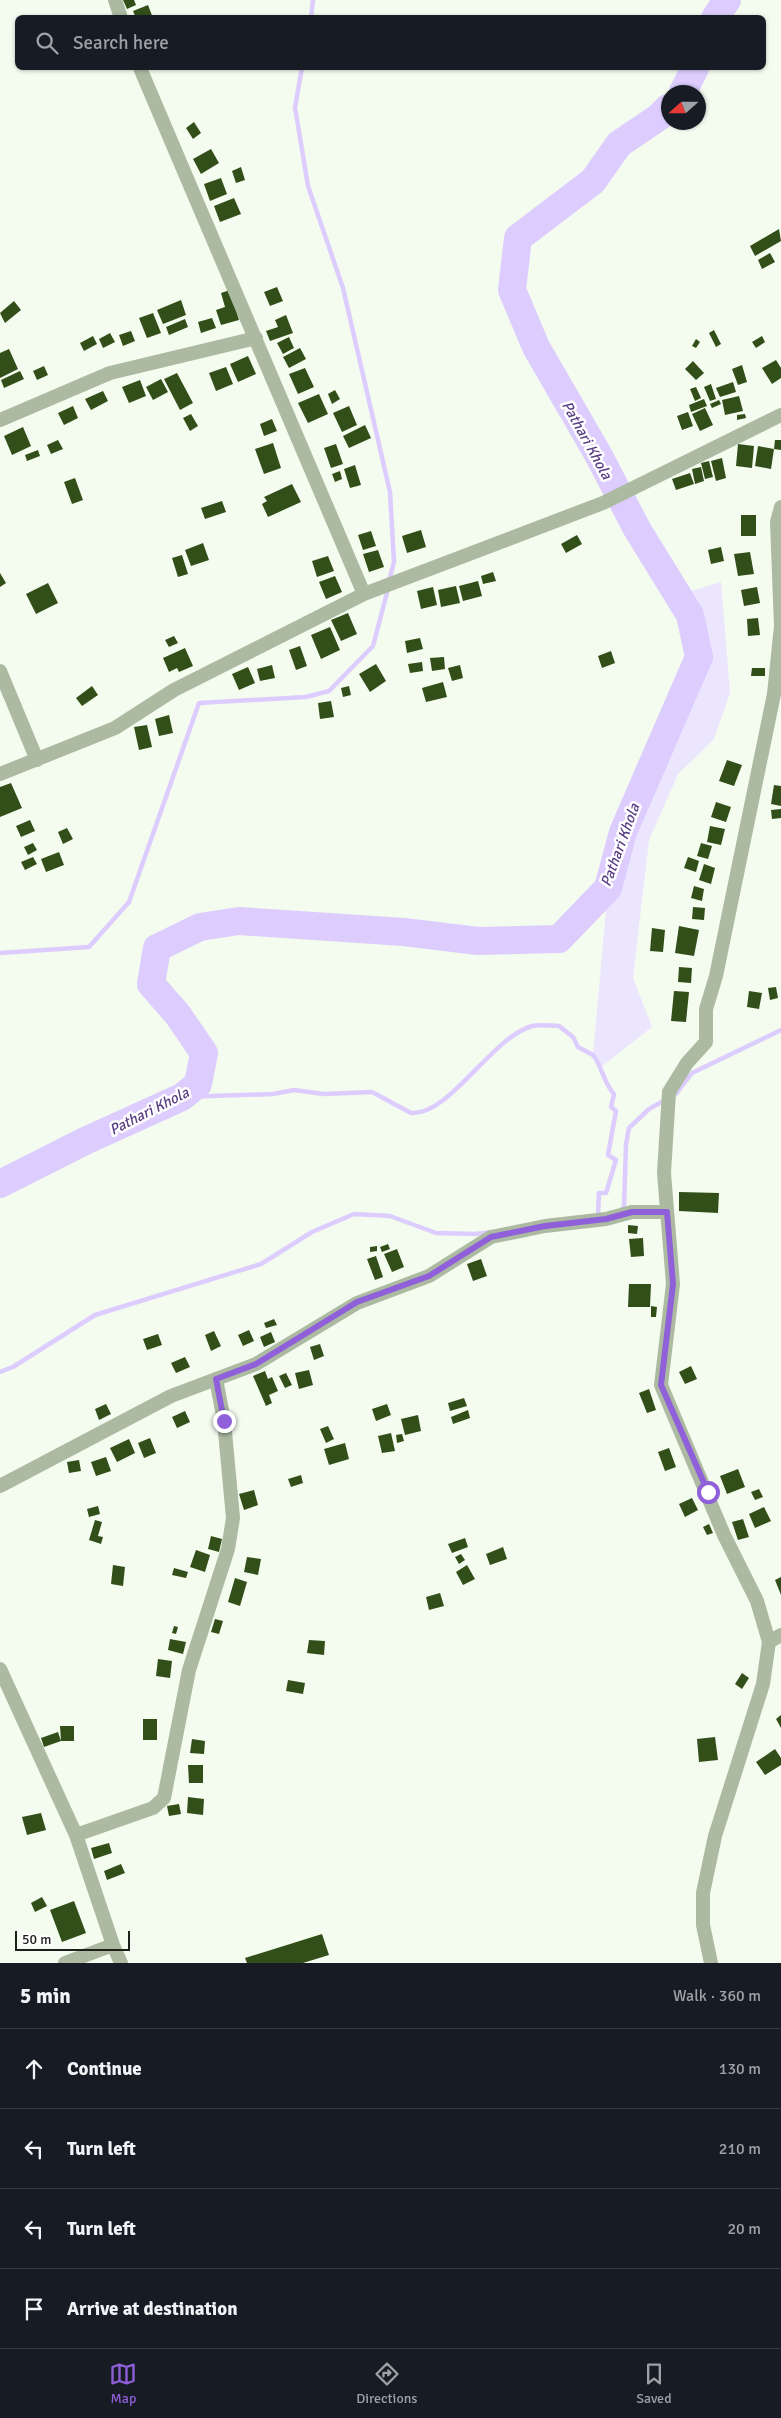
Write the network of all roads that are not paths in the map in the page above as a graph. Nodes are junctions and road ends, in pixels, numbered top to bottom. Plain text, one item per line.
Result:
1 (115, 0) edge
2 (120, 15) edge
3 (141, 70) edge
4 (256, 338) junction
5 (781, 415) edge
6 (0, 420) edge
7 (781, 507) edge
8 (364, 594) junction
9 (0, 671) edge
10 (37, 760) junction
11 (0, 774) edge
12 (667, 1212) junction
13 (216, 1379) junction
14 (0, 1486) edge
15 (775, 1638) edge
16 (0, 1669) edge
17 (76, 1835) junction
18 (112, 1945) junction
19 (65, 1963) edge
20 (121, 1963) edge
21 (710, 1963) edge

1 - 2 street
3 - 4 street
4 - 6 street
4 - 8 street
5 - 8 street
7 - 12 street
8 - 10 street
9 - 10 street
10 - 11 street
12 - 13 street
12 - 15 street
13 - 14 street
13 - 17 street
15 - 21 street
16 - 17 street
17 - 18 street
18 - 19 street
18 - 20 street

